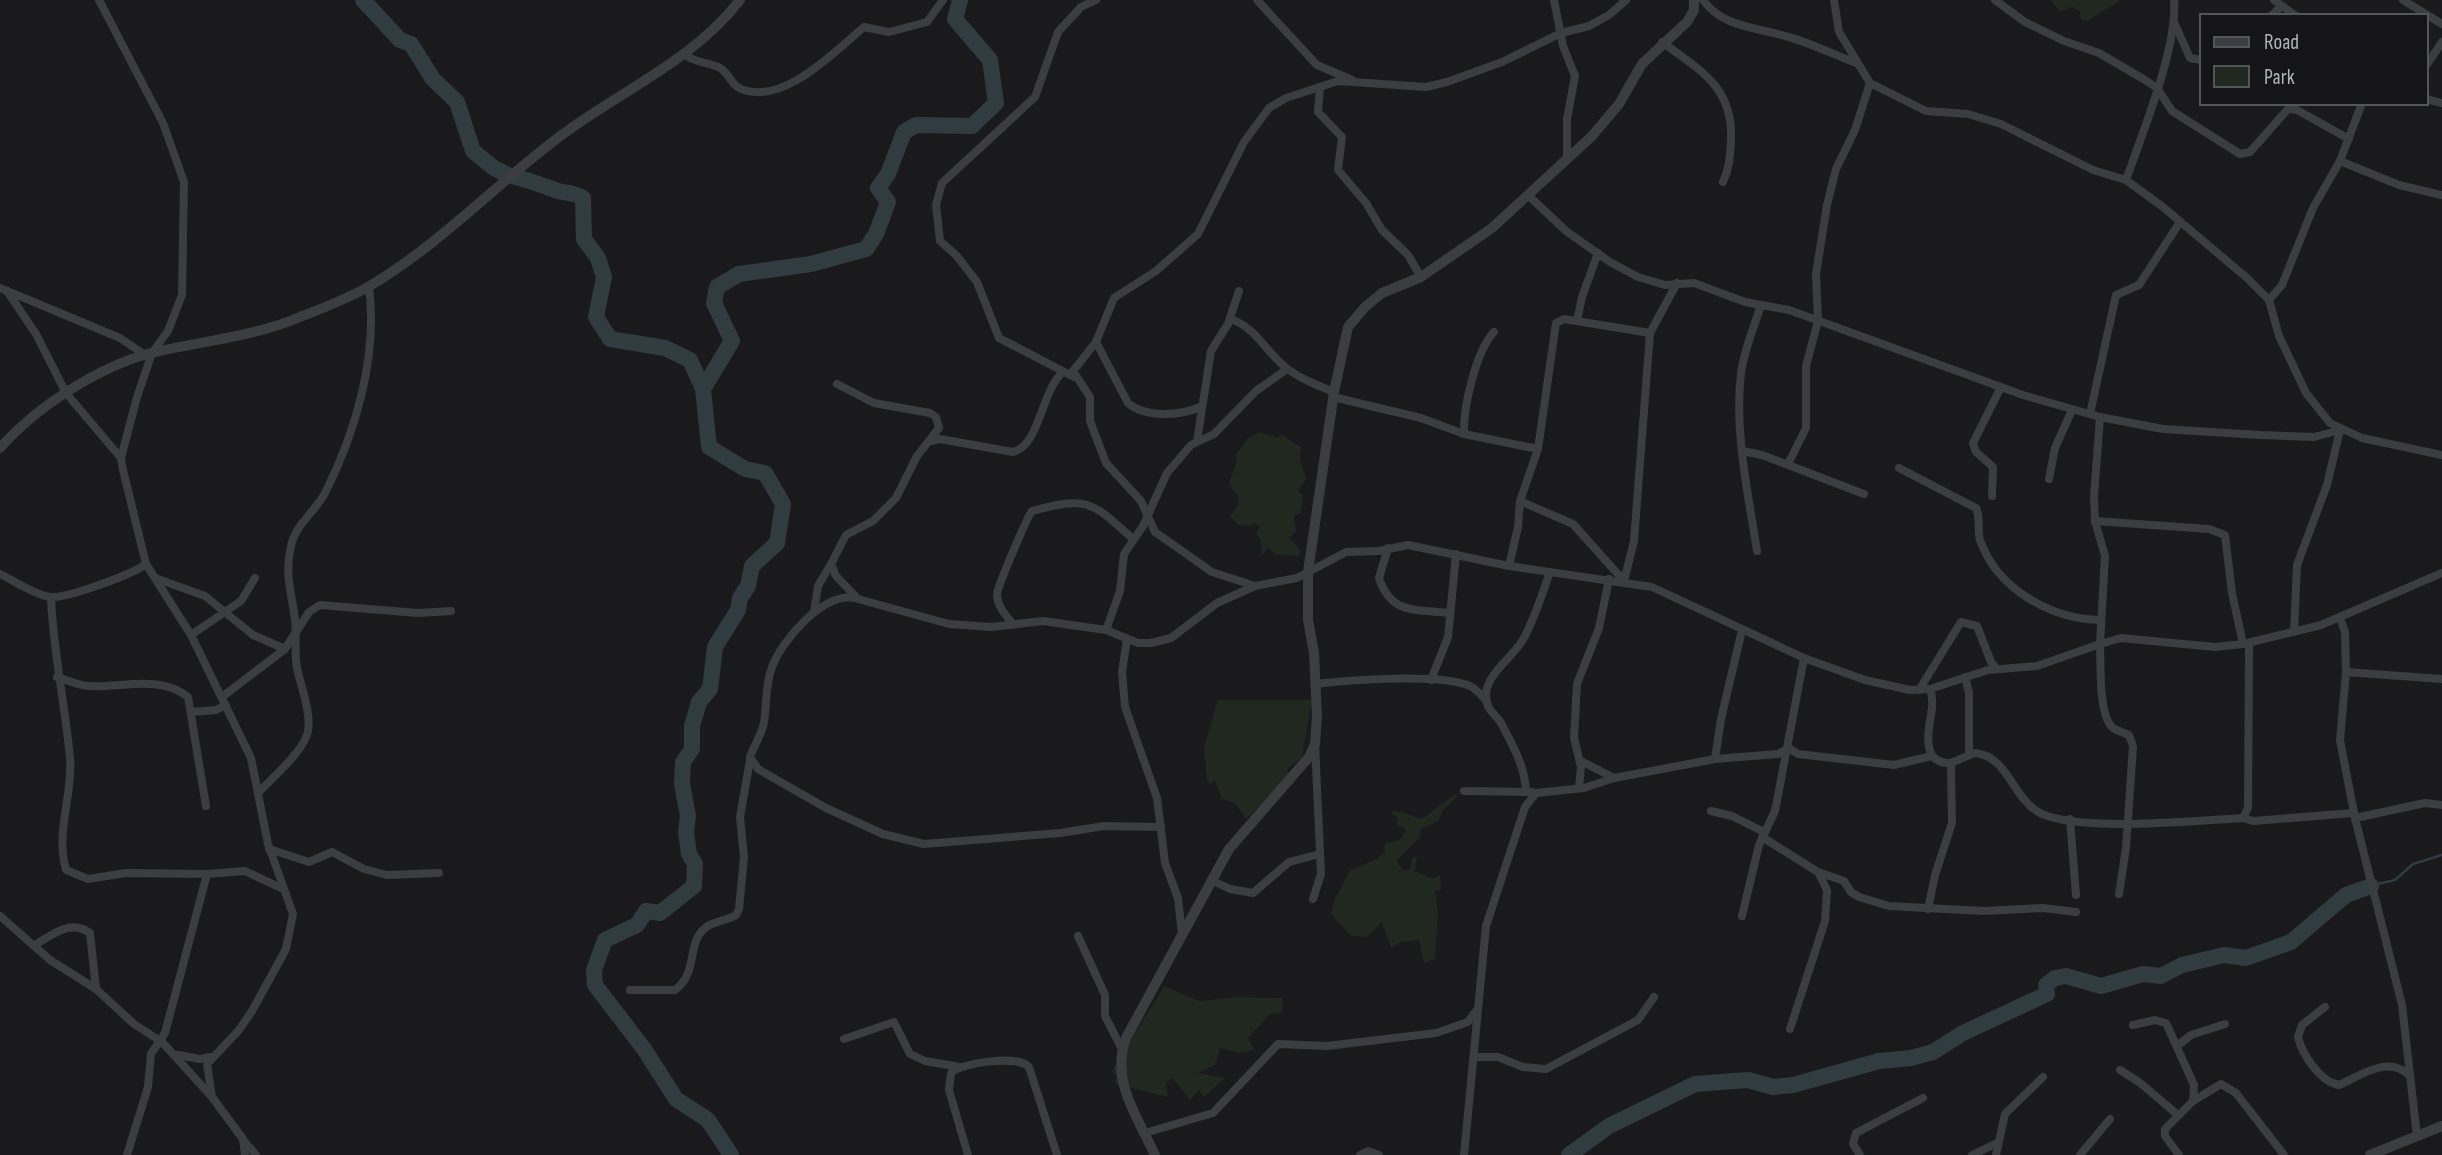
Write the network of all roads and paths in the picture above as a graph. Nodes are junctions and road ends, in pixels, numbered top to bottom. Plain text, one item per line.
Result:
1 (99, 0) edge
2 (740, 0) edge
3 (943, 0) edge
4 (1096, 0) edge
5 (1257, 0) edge
6 (1554, 0) edge
7 (1626, 0) edge
8 (1694, 0) edge
9 (1703, 0) edge
10 (1834, 0) edge
11 (1995, 0) edge
12 (2175, 0) edge
13 (2274, 0) edge
14 (2403, 0) edge
15 (2282, 6) junction
16 (2274, 14) edge
17 (2293, 14) edge
18 (2426, 14) edge
19 (2174, 22) junction
20 (1561, 33) junction
21 (1662, 42) junction
22 (2442, 42) edge
23 (685, 55) junction
24 (2200, 60) edge
25 (2428, 62) edge
26 (1856, 63) junction
27 (1353, 81) junction
28 (1870, 83) junction
29 (1320, 87) junction
30 (2157, 88) junction
31 (2361, 105) edge
32 (2349, 139) junction
33 (1567, 156) junction
34 (2340, 161) junction
35 (2126, 180) junction
36 (1723, 182) dead end
37 (2442, 195) edge
38 (1529, 196) junction
39 (2180, 222) junction
40 (1598, 253) junction
41 (1421, 277) junction
42 (1677, 283) junction
43 (369, 287) junction
44 (4, 289) edge
45 (1239, 290) dead end
46 (2269, 300) junction
47 (1761, 305) junction
48 (1230, 319) junction
49 (1577, 321) junction
50 (1818, 321) junction
51 (1494, 332) dead end
52 (1650, 333) junction
53 (1096, 342) junction
54 (149, 354) junction
55 (1287, 369) junction
56 (1062, 373) junction
57 (1074, 377) junction
58 (837, 384) dead end
59 (2000, 387) junction
60 (66, 393) junction
61 (1334, 394) junction
62 (1200, 407) junction
63 (2072, 410) junction
64 (2090, 414) junction
65 (2100, 417) junction
66 (2340, 430) junction
67 (1464, 433) junction
68 (931, 441) junction
69 (1197, 441) junction
70 (0, 447) edge
71 (1538, 449) junction
72 (1742, 451) junction
73 (2442, 455) edge
74 (121, 458) junction
75 (1788, 464) junction
76 (1899, 468) dead end
77 (2049, 479) dead end
78 (1864, 494) dead end
79 (1992, 496) dead end
80 (1520, 501) junction
81 (1148, 512) junction
82 (2095, 521) junction
83 (1133, 540) junction
84 (1388, 548) junction
85 (1757, 551) dead end
86 (1456, 554) junction
87 (146, 564) junction
88 (831, 564) junction
89 (1509, 566) junction
90 (1308, 572) junction
91 (1550, 572) junction
92 (2442, 573) edge
93 (0, 574) edge
94 (255, 578) dead end
95 (158, 579) junction
96 (1609, 579) junction
97 (1624, 581) junction
98 (1255, 586) junction
99 (51, 597) junction
100 (858, 599) junction
101 (451, 611) dead end
102 (814, 612) junction
103 (1449, 613) junction
104 (227, 614) junction
105 (2340, 618) junction
106 (2100, 621) junction
107 (1012, 623) junction
108 (1106, 630) junction
109 (1742, 630) junction
110 (2294, 632) junction
111 (191, 635) junction
112 (296, 635) junction
113 (1127, 639) junction
114 (2100, 643) junction
115 (2246, 644) junction
116 (285, 649) junction
117 (1804, 658) junction
118 (1997, 669) junction
119 (2346, 672) junction
120 (57, 677) junction
121 (1965, 677) junction
122 (2442, 679) edge
123 (1431, 680) junction
124 (1316, 684) junction
125 (1930, 689) junction
126 (1919, 690) junction
127 (224, 701) junction
128 (1486, 701) junction
129 (191, 712) junction
130 (1315, 744) junction
131 (1789, 748) junction
132 (1969, 755) junction
133 (1932, 756) junction
134 (750, 757) junction
135 (1715, 759) junction
136 (1581, 761) junction
137 (1951, 764) junction
138 (1614, 778) junction
139 (1579, 788) junction
140 (1464, 791) dead end
141 (1542, 791) junction
142 (1526, 792) junction
143 (258, 793) junction
144 (2442, 805) edge
145 (205, 806) dead end
146 (1711, 811) dead end
147 (2354, 816) junction
148 (2243, 818) junction
149 (2070, 819) junction
150 (2128, 824) junction
151 (1161, 827) junction
152 (1763, 834) junction
153 (269, 849) junction
154 (1320, 854) junction
155 (1818, 872) junction
156 (439, 873) dead end
157 (207, 874) junction
158 (1211, 880) junction
159 (283, 889) junction
160 (2119, 894) dead end
161 (2076, 895) dead end
162 (1313, 900) dead end
163 (1928, 909) junction
164 (2076, 912) dead end
165 (0, 916) edge
166 (1742, 916) dead end
167 (1182, 935) junction
168 (1078, 936) dead end
169 (35, 944) junction
170 (96, 989) junction
171 (630, 990) dead end
172 (1654, 997) dead end
173 (2325, 1007) dead end
174 (1476, 1011) junction
175 (2225, 1024) dead end
176 (2133, 1025) dead end
177 (1790, 1028) dead end
178 (845, 1038) dead end
179 (162, 1042) junction
180 (2178, 1046) junction
181 (1123, 1051) junction
182 (175, 1054) junction
183 (210, 1057) junction
184 (1475, 1057) junction
185 (960, 1067) junction
186 (2120, 1070) dead end
187 (2409, 1075) junction
188 (2043, 1077) dead end
189 (2194, 1085) junction
190 (2209, 1089) junction
191 (212, 1097) junction
192 (1923, 1098) dead end
193 (2193, 1101) junction
194 (2178, 1115) junction
195 (2110, 1119) dead end
196 (2442, 1126) edge
197 (1145, 1133) junction
198 (2417, 1136) junction
199 (243, 1139) junction
200 (1997, 1143) junction
201 (127, 1155) edge
202 (245, 1155) edge
203 (256, 1155) edge
204 (968, 1155) edge
205 (1057, 1155) edge
206 (1155, 1155) edge
207 (1360, 1155) edge
208 (1379, 1155) edge
209 (1464, 1155) edge
210 (1860, 1155) edge
211 (1972, 1155) edge
212 (1996, 1155) edge
213 (2080, 1155) edge
214 (2179, 1155) edge
215 (2284, 1155) edge
216 (2370, 1155) edge

1 - 54 street
2 - 23 street
3 - 23 street
4 - 56 street
5 - 27 street
6 - 20 street
7 - 20 street
8 - 21 street
9 - 26 street
10 - 26 street
11 - 30 street
12 - 19 street
13 - 15 street
14 - 18 street
15 - 16 street
15 - 17 street
19 - 24 street
19 - 30 street
20 - 27 street
20 - 33 street
21 - 33 street
21 - 36 street
22 - 25 street
23 - 43 street
26 - 28 street
27 - 29 street
28 - 35 street
28 - 50 street
29 - 41 street
29 - 53 street
30 - 32 street
30 - 35 street
31 - 32 street
32 - 34 street
33 - 38 street
34 - 37 street
34 - 46 street
35 - 39 street
38 - 40 street
38 - 41 street
39 - 46 street
39 - 64 street
40 - 42 street
40 - 49 street
41 - 61 street
42 - 47 street
42 - 52 street
43 - 54 street
43 - 112 street
44 - 54 street
44 - 60 street
45 - 48 street
46 - 66 street
47 - 50 street
47 - 72 street
48 - 55 street
48 - 62 street
49 - 52 street
49 - 71 street
50 - 59 street
50 - 75 street
51 - 67 street
52 - 97 street
53 - 57 street
53 - 62 street
54 - 60 street
54 - 74 street
55 - 61 street
55 - 69 street
56 - 57 street
56 - 68 street
57 - 81 street
58 - 68 street
59 - 63 street
59 - 79 street
60 - 70 street
60 - 74 street
61 - 67 street
61 - 90 street
62 - 69 street
63 - 64 street
63 - 77 street
64 - 65 street
65 - 66 street
65 - 82 street
66 - 73 street
66 - 110 street
67 - 71 street
68 - 88 street
69 - 81 street
71 - 80 street
72 - 75 street
72 - 85 street
74 - 87 street
75 - 78 street
76 - 106 street
80 - 89 street
80 - 97 street
81 - 83 street
81 - 98 street
82 - 106 street
82 - 115 street
83 - 107 street
83 - 108 street
84 - 86 street
84 - 90 street
84 - 103 street
86 - 89 street
86 - 103 street
87 - 95 street
87 - 99 street
88 - 100 street
88 - 102 street
89 - 91 street
90 - 98 street
90 - 124 street
91 - 96 street
91 - 128 street
92 - 105 street
93 - 99 street
94 - 104 street
95 - 104 street
95 - 111 street
96 - 97 street
96 - 136 street
97 - 109 street
98 - 113 street
99 - 120 street
100 - 102 street
100 - 107 street
101 - 112 street
102 - 134 street
103 - 123 street
104 - 111 street
104 - 116 street
105 - 110 street
105 - 119 street
106 - 114 street
107 - 108 street
108 - 113 street
109 - 117 street
109 - 135 street
110 - 115 street
111 - 127 street
112 - 116 street
112 - 143 street
113 - 151 street
114 - 115 street
114 - 118 street
114 - 150 street
115 - 148 street
116 - 127 street
117 - 126 street
117 - 131 street
118 - 121 street
118 - 126 street
119 - 122 street
119 - 147 street
120 - 129 street
120 - 157 street
121 - 125 street
121 - 132 street
123 - 124 street
123 - 128 street
124 - 130 street
125 - 126 street
125 - 133 street
127 - 129 street
127 - 143 street
128 - 142 street
129 - 145 street
130 - 154 street
130 - 158 street
131 - 133 street
131 - 135 street
131 - 152 street
132 - 137 street
132 - 149 street
133 - 137 street
134 - 151 street
134 - 171 street
135 - 138 street
136 - 138 street
136 - 139 street
137 - 163 street
138 - 139 street
139 - 141 street
140 - 142 street
141 - 142 street
141 - 174 street
143 - 153 street
144 - 147 street
146 - 152 street
147 - 148 street
147 - 187 street
148 - 150 street
149 - 150 street
149 - 161 street
150 - 160 street
151 - 167 street
152 - 155 street
152 - 166 street
153 - 156 street
153 - 159 street
154 - 158 street
154 - 162 street
155 - 163 street
155 - 177 street
157 - 159 street
157 - 179 street
158 - 167 street
159 - 183 street
163 - 164 street
165 - 169 street
167 - 181 street
168 - 181 street
169 - 170 street
169 - 170 street
170 - 179 street
172 - 184 street
173 - 187 street
174 - 184 street
174 - 197 street
175 - 180 street
176 - 180 street
178 - 185 street
179 - 182 street
179 - 201 street
180 - 189 street
181 - 197 street
182 - 183 street
182 - 191 street
183 - 191 street
184 - 209 street
185 - 204 street
185 - 205 street
186 - 194 street
187 - 198 street
188 - 200 street
189 - 190 street
189 - 193 street
190 - 193 street
190 - 215 street
191 - 199 street
192 - 210 street
193 - 194 street
194 - 214 street
195 - 213 street
196 - 198 street
197 - 206 street
198 - 216 street
199 - 202 street
199 - 203 street
200 - 211 street
200 - 212 street
207 - 208 street

